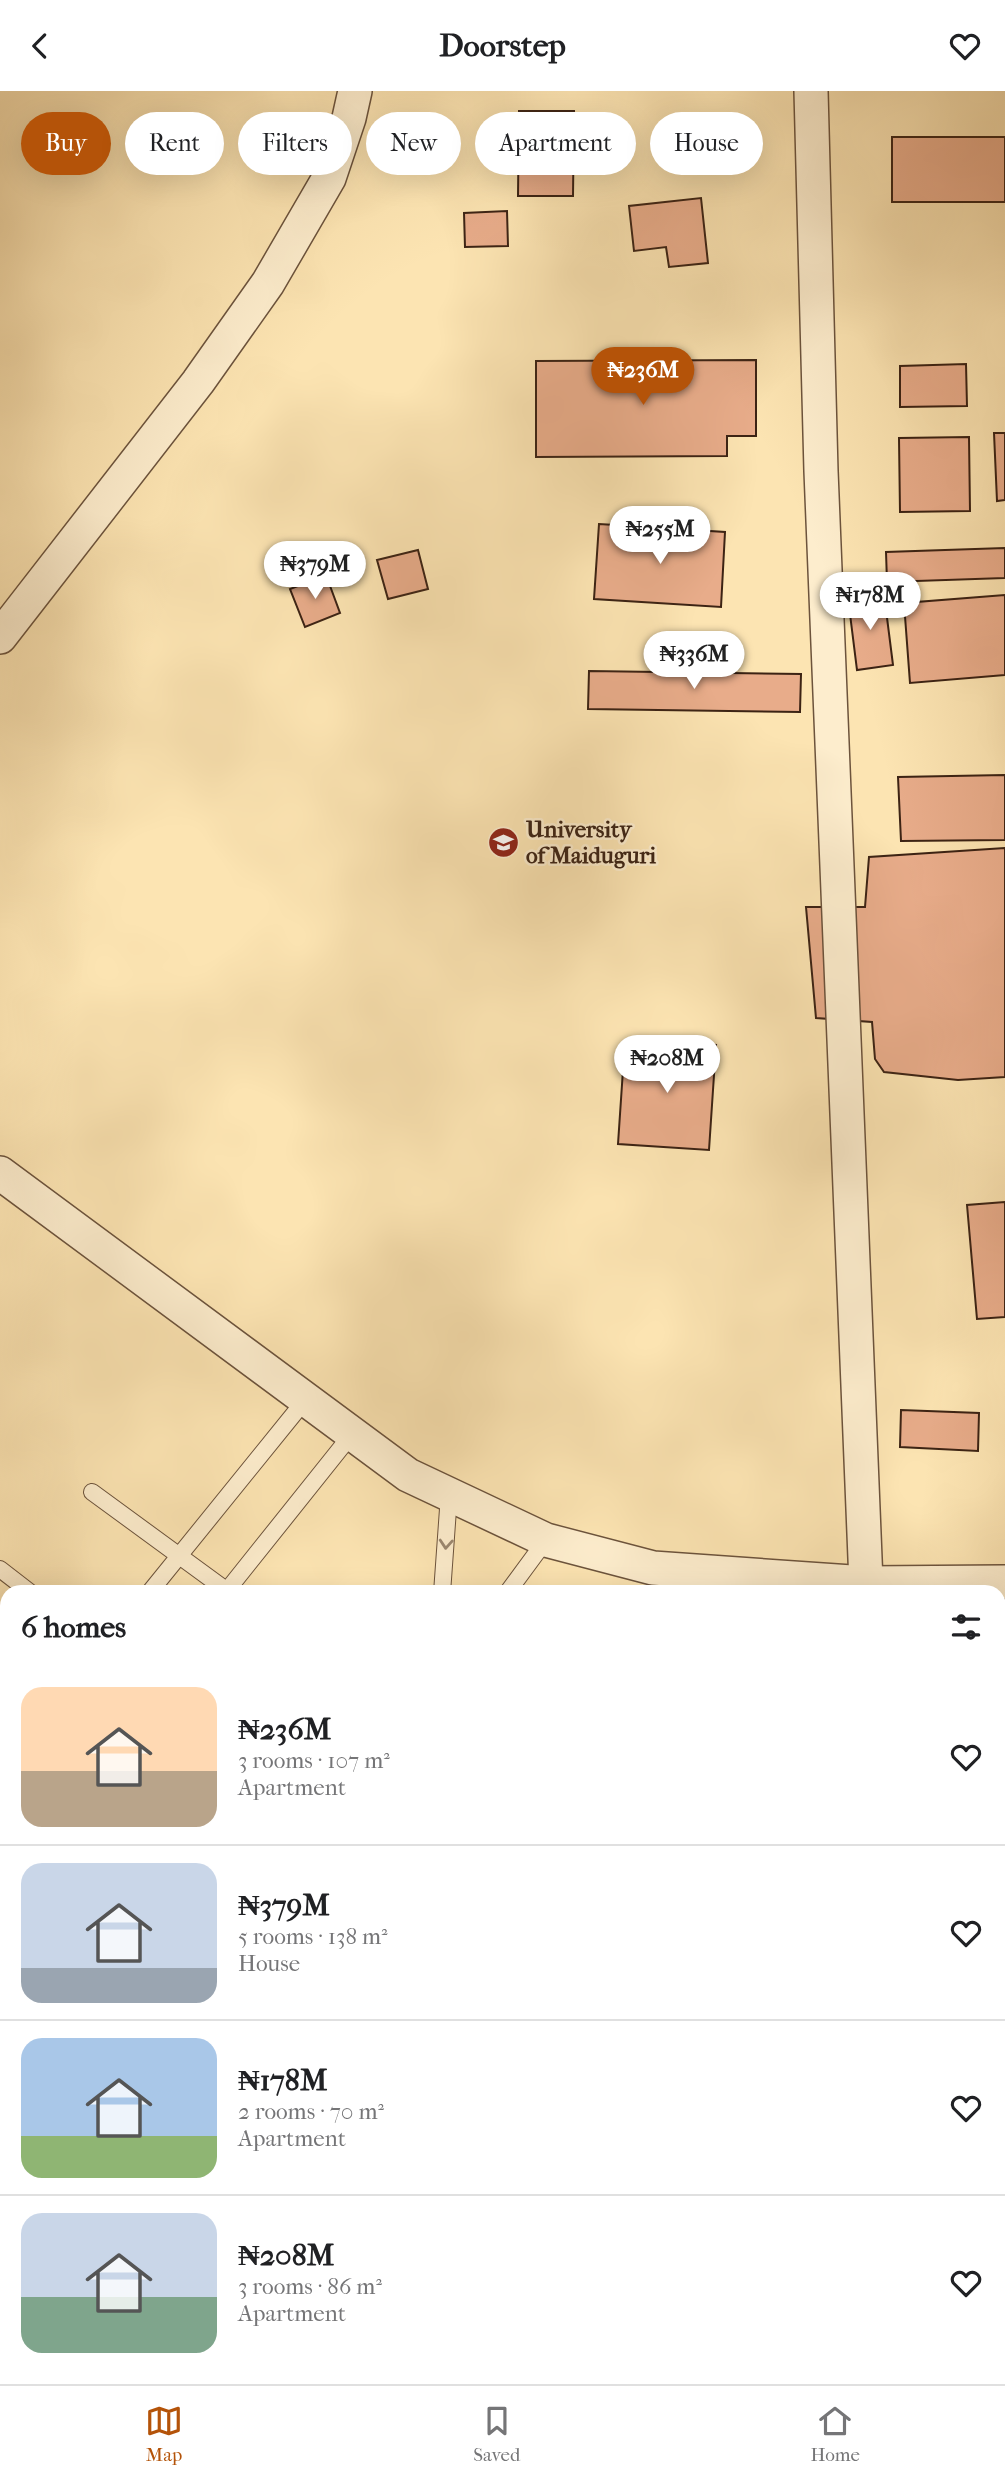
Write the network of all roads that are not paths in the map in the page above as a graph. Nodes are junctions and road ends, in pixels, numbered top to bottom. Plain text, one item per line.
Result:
1 (355, 91) edge
2 (811, 91) edge
3 (0, 637) edge
4 (0, 1173) edge
5 (306, 1399) junction
6 (352, 1434) junction
7 (92, 1492) dead end
8 (449, 1495) junction
9 (546, 1541) junction
10 (179, 1556) junction
11 (0, 1569) edge
12 (1005, 1582) edge
13 (866, 1583) junction
14 (21, 1585) edge
15 (155, 1585) edge
16 (218, 1585) edge
17 (233, 1585) edge
18 (443, 1585) edge
19 (513, 1585) edge

1 - 3 street
2 - 13 street
4 - 5 street
5 - 6 street
5 - 10 lane
6 - 8 street
6 - 17 lane
7 - 10 lane
8 - 9 street
8 -> 18 lane
9 - 13 street
9 - 19 lane
10 - 15 lane
10 - 16 lane
11 - 14 lane
12 - 13 street

